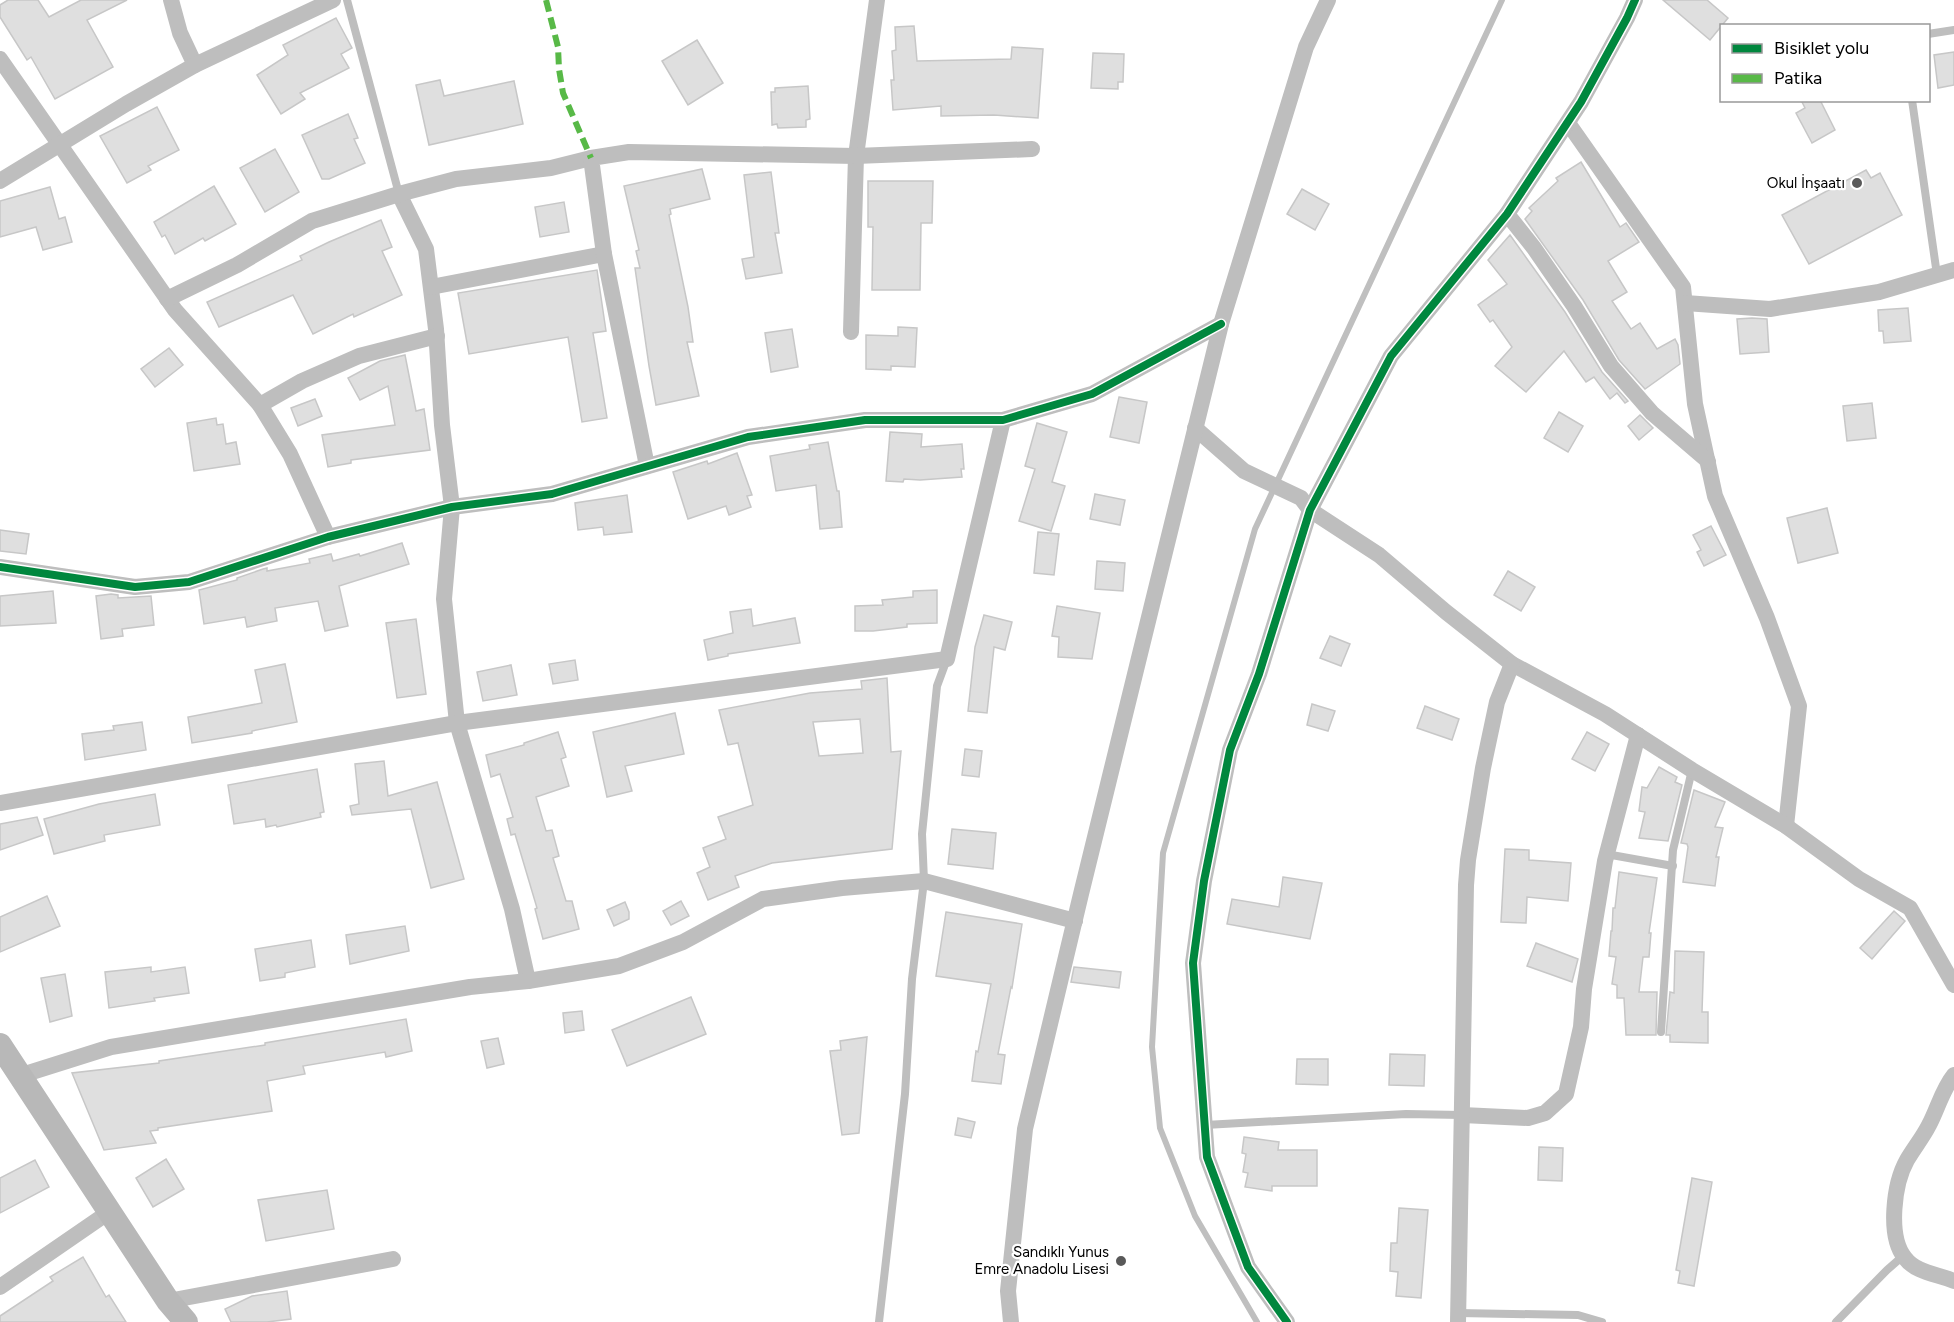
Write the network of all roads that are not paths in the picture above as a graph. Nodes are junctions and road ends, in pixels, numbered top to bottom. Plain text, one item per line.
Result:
1 (171, 0) edge
2 (333, 0) edge
3 (347, 0) edge
4 (878, 0) edge
5 (1328, 0) edge
6 (1635, 0) edge
7 (1954, 30) edge
8 (1930, 34) edge
9 (0, 59) edge
10 (195, 65) junction
11 (1912, 102) edge
12 (1568, 123) junction
13 (59, 145) junction
14 (1032, 148) dead end
15 (856, 156) junction
16 (591, 158) junction
17 (0, 181) edge
18 (399, 194) junction
19 (1508, 214) junction
20 (604, 254) junction
21 (1954, 270) edge
22 (1937, 275) junction
23 (431, 286) junction
24 (167, 299) junction
25 (1684, 303) junction
26 (1221, 324) junction
27 (851, 332) dead end
28 (437, 336) junction
29 (260, 405) junction
30 (1003, 420) junction
31 (1195, 428) junction
32 (1708, 461) junction
33 (647, 466) junction
34 (1305, 504) junction
35 (452, 507) junction
36 (328, 537) junction
37 (0, 567) edge
38 (947, 659) junction
39 (1512, 664) junction
40 (457, 723) junction
41 (1638, 735) junction
42 (1692, 770) junction
43 (0, 803) edge
44 (1786, 826) junction
45 (1606, 854) junction
46 (1673, 866) junction
47 (924, 881) junction
48 (1075, 921) junction
49 (528, 981) junction
50 (1954, 986) edge
51 (1661, 1032) dead end
52 (0, 1045) edge
53 (19, 1076) junction
54 (1954, 1076) edge
55 (1462, 1115) junction
56 (1204, 1125) junction
57 (109, 1212) junction
58 (1903, 1256) junction
59 (393, 1259) dead end
60 (1954, 1281) edge
61 (0, 1287) edge
62 (168, 1301) junction
63 (1458, 1318) edge
64 (186, 1322) edge
65 (879, 1322) edge
66 (1011, 1322) edge
67 (1287, 1322) edge
68 (1602, 1322) edge
69 (1836, 1322) edge

1 - 10 street
2 - 10 street
3 - 18 lane
4 - 15 street
5 - 26 street
6 - 12 street
7 - 8 lane
9 - 13 street
10 - 13 street
11 - 22 lane
12 - 19 street
12 - 25 street
13 - 17 street
13 - 24 street
14 - 15 street
15 - 16 street
15 - 27 street
16 - 18 street
16 - 20 street
18 - 23 street
18 - 24 street
19 - 32 street
19 - 34 street
20 - 23 street
20 - 33 street
21 - 22 street
22 - 25 street
23 - 28 street
24 - 29 street
25 - 32 street
26 - 30 street
26 - 31 street
28 - 29 street
28 - 35 street
29 - 36 street
30 - 33 street
30 - 38 street
31 - 34 street
31 - 48 street
32 - 44 street
33 - 35 street
34 - 39 street
34 - 56 street
35 - 36 street
35 - 40 street
36 - 37 street
38 - 40 street
38 - 47 lane
39 - 41 street
39 - 55 street
40 - 43 street
40 - 49 street
41 - 42 street
41 - 45 street
42 - 44 street
42 - 46 lane
44 - 50 street
45 - 46 lane
45 - 55 street
46 - 51 lane
47 - 48 street
47 - 49 street
47 - 65 lane
48 - 66 street
49 - 53 street
52 - 53 street
53 - 57 street
54 - 58 street
55 - 56 lane
55 - 63 street
56 - 67 street
57 - 61 street
57 - 62 street
58 - 60 street
58 - 69 lane
59 - 62 street
62 - 64 street
63 - 68 lane

